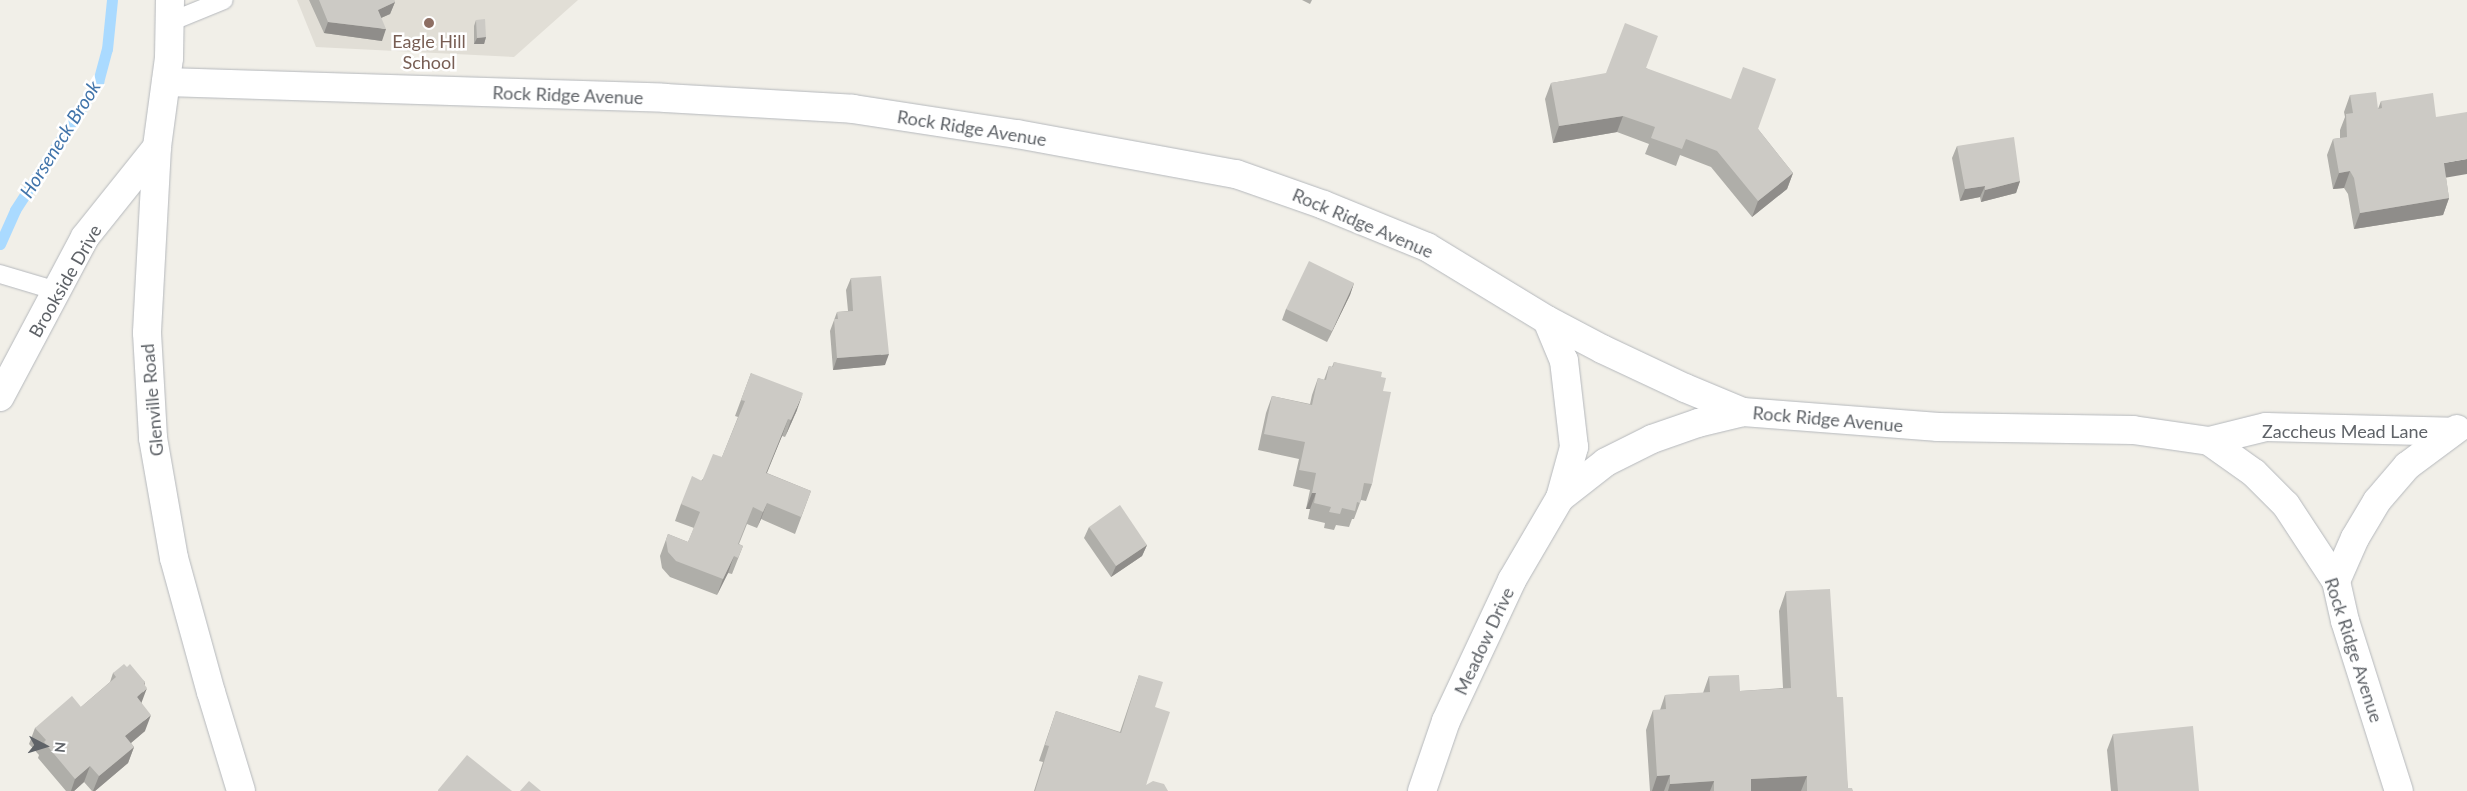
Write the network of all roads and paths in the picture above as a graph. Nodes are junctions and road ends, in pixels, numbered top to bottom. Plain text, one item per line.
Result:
1 (224, 0) edge
2 (170, 11) edge
3 (166, 82) junction
4 (157, 147) junction
5 (6, 276) edge
6 (57, 291) junction
7 (1547, 320) junction
8 (0, 397) edge
9 (1743, 412) junction
10 (2459, 428) edge
11 (2209, 441) junction
12 (1560, 498) junction
13 (2336, 581) junction
14 (241, 791) edge
15 (1422, 791) edge
16 (2399, 791) edge

1 - 2 lane
2 - 3 street, Glenville Road
3 - 4 street, Glenville Road
3 - 7 street, Rock Ridge Avenue
4 - 6 street, Brookside Drive
4 - 14 street, Glenville Road
5 - 6 lane
6 - 8 street, Brookside Drive
7 - 9 street, Rock Ridge Avenue
7 - 12 street, Meadow Drive
9 - 11 street, Rock Ridge Avenue
9 - 12 street, Meadow Drive
10 - 11 street, Zaccheus Mead Lane
10 - 13 street, Zaccheus Mead Lane
11 - 13 street, Rock Ridge Avenue
12 - 15 street, Meadow Drive
13 - 16 street, Rock Ridge Avenue

